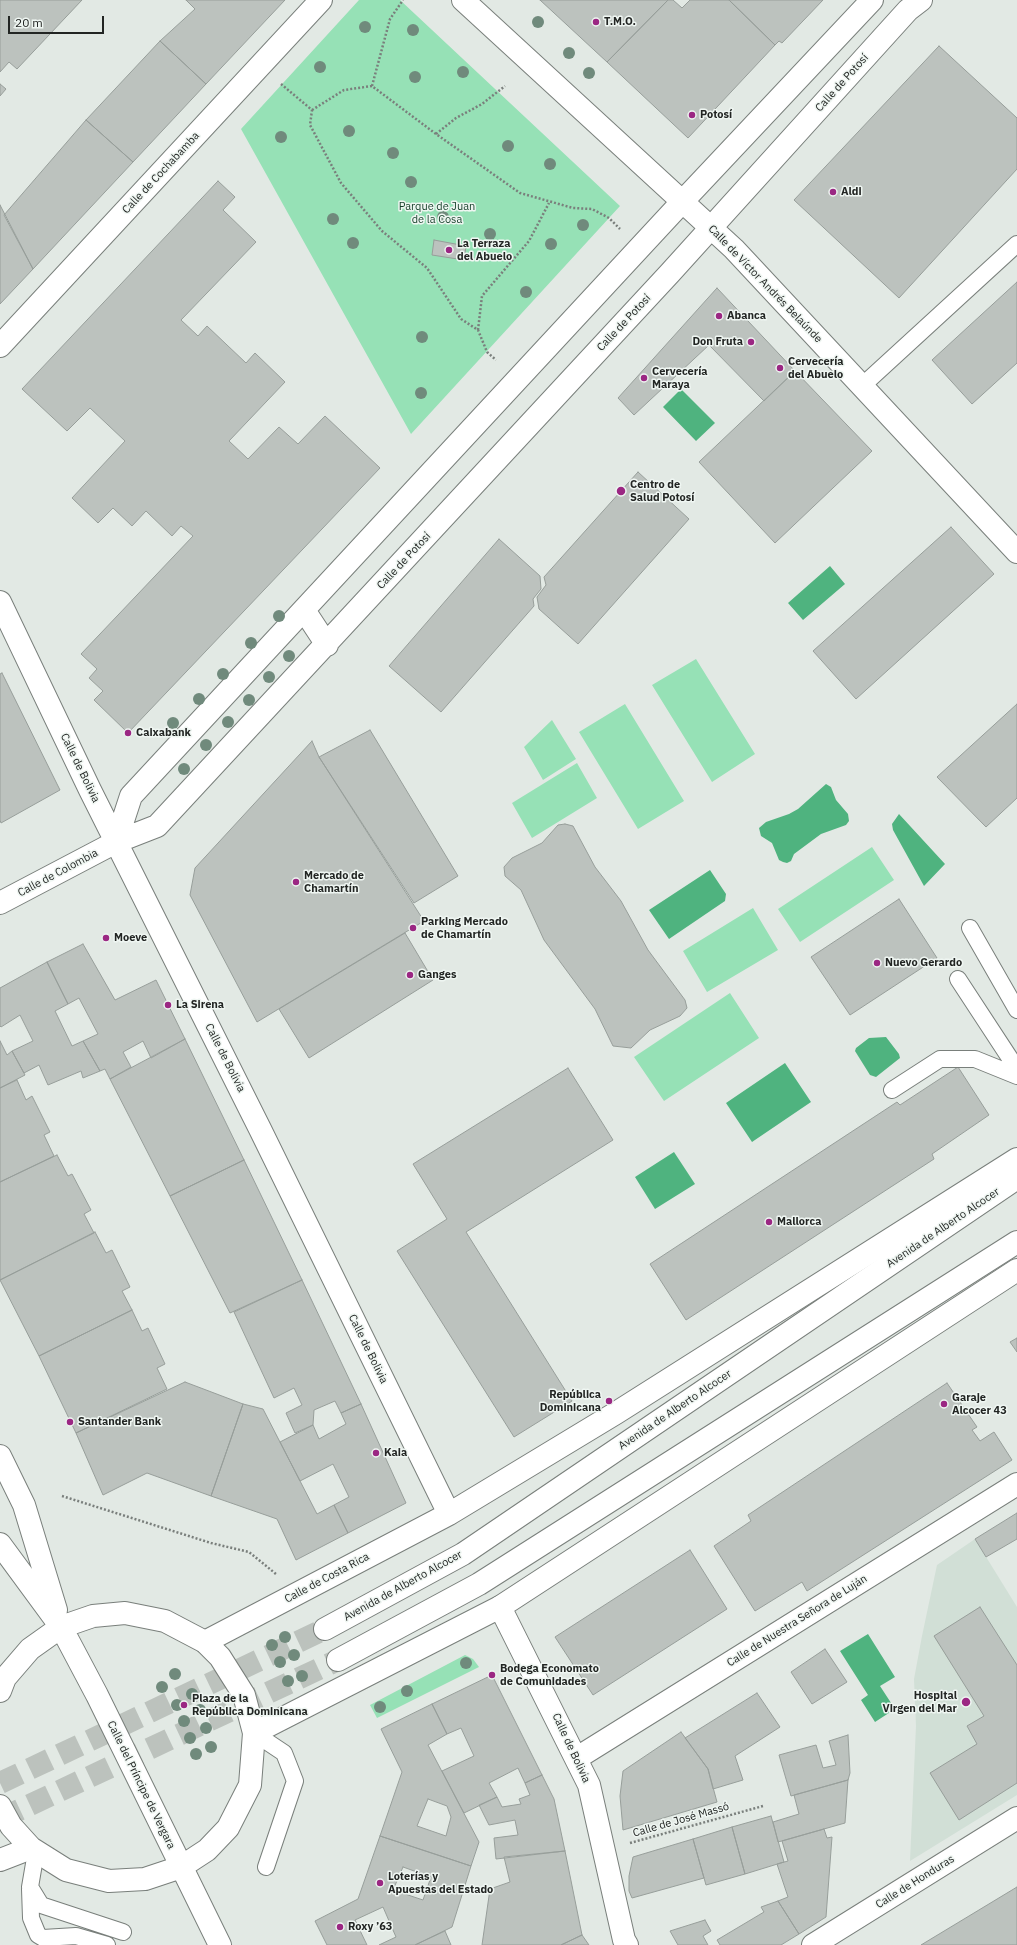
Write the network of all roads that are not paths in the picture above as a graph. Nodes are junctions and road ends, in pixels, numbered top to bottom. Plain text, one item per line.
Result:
1 (321, 0) edge
2 (463, 0) edge
3 (872, 0) edge
4 (921, 0) edge
5 (682, 202) junction
6 (712, 228) junction
7 (1017, 244) edge
8 (0, 346) edge
9 (862, 386) junction
10 (1017, 552) edge
11 (0, 602) edge
12 (304, 610) junction
13 (327, 645) junction
14 (116, 842) junction
15 (0, 903) edge
16 (970, 928) dead end
17 (958, 979) dead end
18 (1017, 1010) edge
19 (1017, 1069) edge
20 (1017, 1076) edge
21 (892, 1090) dead end
22 (1017, 1159) edge
23 (1017, 1178) edge
24 (1017, 1242) edge
25 (1017, 1270) edge
26 (0, 1456) edge
27 (1017, 1484) edge
28 (449, 1514) junction
29 (0, 1544) edge
30 (500, 1607) junction
31 (61, 1627) junction
32 (325, 1629) tunnel mouth
33 (205, 1642) junction
34 (338, 1660) tunnel mouth
35 (0, 1691) edge
36 (254, 1734) junction
37 (577, 1758) junction
38 (0, 1806) edge
39 (1017, 1818) edge
40 (33, 1850) junction
41 (0, 1860) edge
42 (181, 1867) junction
43 (266, 1867) dead end
44 (30, 1887) junction
45 (123, 1932) dead end
46 (107, 1945) edge
47 (220, 1945) edge
48 (627, 1945) edge
49 (814, 1945) edge

1 - 8 street, Calle de Cochabamba
2 - 5 street, Calle de Víctor Andrés Belaúnde
3 - 5 street
4 - 6 street, Calle de Potosí
5 - 6 street, Calle de Víctor Andrés Belaúnde
5 - 12 street
6 - 9 street, Calle de Víctor Andrés Belaúnde
6 - 13 street, Calle de Potosí
7 - 9 lane
9 - 10 street, Calle de Víctor Andrés Belaúnde
11 - 14 street, Calle de Bolivia
12 - 13 street
12 - 14 street
13 - 14 street, Calle de Potosí
14 - 15 street, Calle de Colombia
14 - 28 street, Calle de Bolivia
16 - 18 lane
17 - 19 lane
20 - 21 lane
22 - 28 street, Avenida de Alberto Alcocer
23 - 32 street, Avenida de Alberto Alcocer
24 - 34 street
25 - 30 street
26 - 31 street, Calle del Príncipe de Vergara
27 - 37 street, Calle de Nuestra Señora de Luján
28 - 33 street, Calle de Costa Rica
29 - 31 street, Calle del Príncipe de Vergara
30 - 36 street
30 - 37 street, Calle de Bolivia
31 - 33 street
31 - 35 street
31 - 42 street, Calle del Príncipe de Vergara
33 - 36 street
36 - 42 street
36 - 43 lane
37 - 48 street, Calle de Bolivia
38 - 40 street
39 - 49 street, Calle de Honduras
40 - 41 street
40 - 42 street
40 - 44 lane
42 - 47 street, Calle del Príncipe de Vergara
44 - 45 lane
44 - 46 lane

